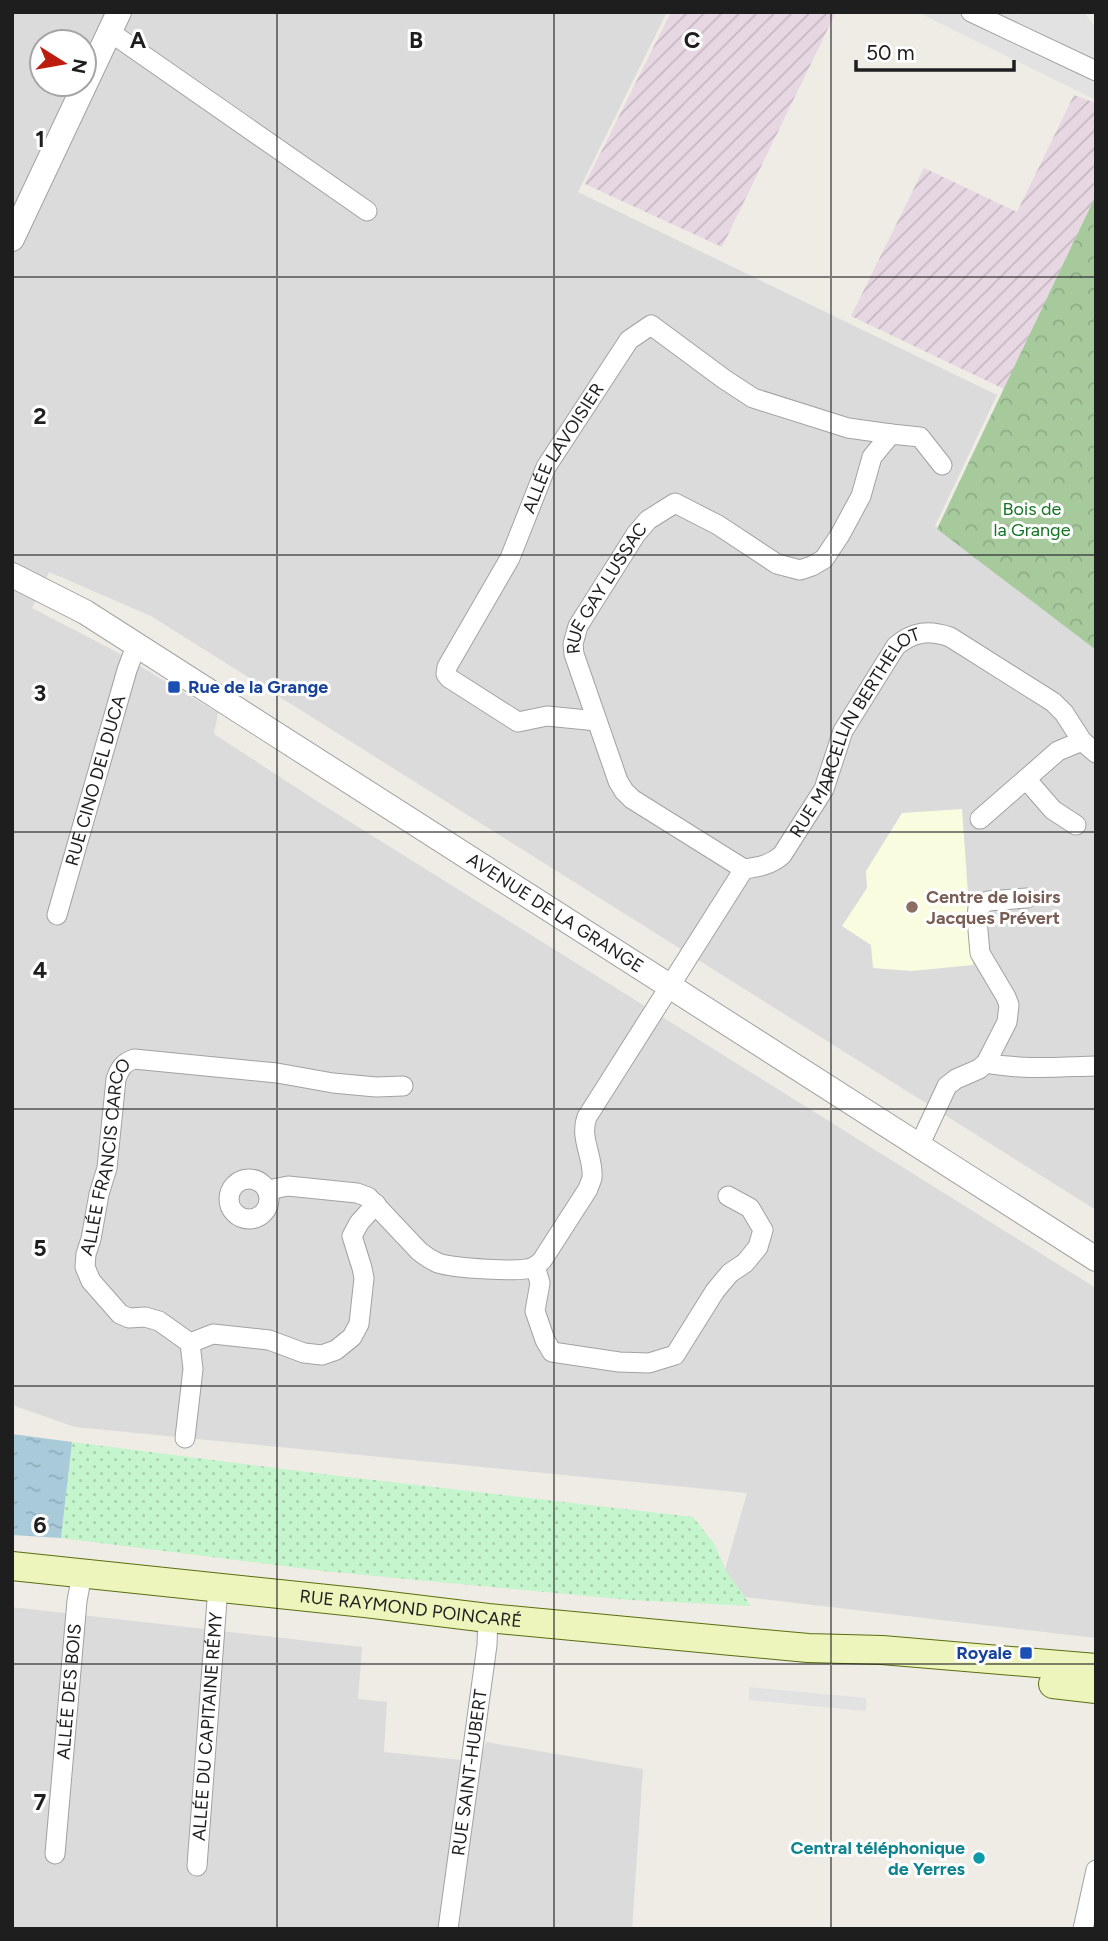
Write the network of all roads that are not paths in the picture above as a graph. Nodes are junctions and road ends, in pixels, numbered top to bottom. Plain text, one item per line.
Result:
1 (971, 12) edge
2 (114, 22) edge
3 (1096, 71) edge
4 (366, 211) dead end
5 (12, 239) edge
6 (891, 434) junction
7 (942, 465) dead end
8 (12, 575) edge
9 (136, 646) junction
10 (597, 722) junction
11 (1089, 747) edge
12 (1027, 779) junction
13 (979, 819) dead end
14 (1076, 825) dead end
15 (744, 869) junction
16 (1027, 898) dead end
17 (57, 915) dead end
18 (669, 986) junction
19 (986, 1063) junction
20 (1096, 1066) edge
21 (403, 1086) dead end
22 (919, 1146) junction
23 (268, 1190) dead end
24 (728, 1196) dead end
25 (376, 1204) junction
26 (1096, 1259) edge
27 (535, 1266) junction
28 (190, 1343) junction
29 (186, 1438) dead end
30 (12, 1566) edge
31 (82, 1574) junction
32 (218, 1587) junction
33 (488, 1618) junction
34 (808, 1648) junction
35 (1096, 1668) edge
36 (1096, 1689) edge
37 (55, 1854) dead end
38 (197, 1866) dead end
39 (1096, 1870) edge
40 (448, 1929) edge
41 (1083, 1929) edge

1 - 3 street
2 - 4 street
2 - 5 street
6 - 7 street
6 - 10 street, RUE GAY LUSSAC
6 - 10 street, ALLÉE LAVOISIER
8 - 9 street, AVENUE DE LA GRANGE
9 - 17 street, RUE CINO DEL DUCA
9 - 18 street, AVENUE DE LA GRANGE
10 - 15 street, RUE GAY LUSSAC
11 - 12 street, RUE MARCELLIN BERTHELOT
11 - 15 street, RUE MARCELLIN BERTHELOT
12 - 13 street, RUE MARCELLIN BERTHELOT
12 - 14 street
15 - 18 street
16 - 19 street
18 - 22 street, AVENUE DE LA GRANGE
18 - 27 street
19 - 20 street
19 - 22 street
21 - 28 street, ALLÉE FRANCIS CARCO
22 - 26 street, AVENUE DE LA GRANGE
23 - 25 street
24 - 27 street
25 - 27 street
25 - 28 street
28 - 29 street
30 - 31 main road, RUE RAYMOND POINCARÉ
31 - 32 main road, RUE RAYMOND POINCARÉ
31 - 37 street, ALLÉE DES BOIS
32 - 33 main road, RUE RAYMOND POINCARÉ
32 - 38 street, ALLÉE DU CAPITAINE RÉMY
33 - 34 main road, RUE RAYMOND POINCARÉ
33 - 40 street, RUE SAINT-HUBERT
34 - 35 main road, RUE RAYMOND POINCARÉ
34 - 36 main road, RUE RAYMOND POINCARÉ
39 - 41 street

